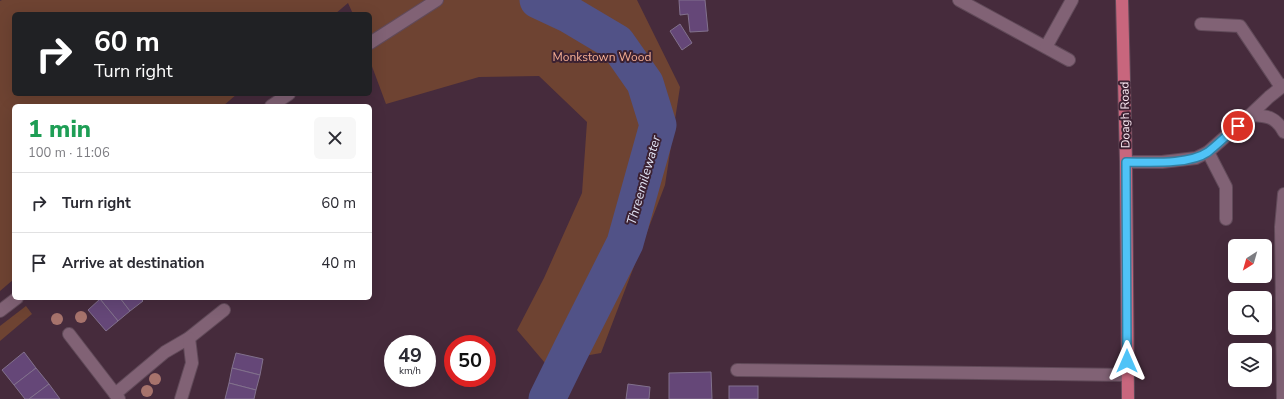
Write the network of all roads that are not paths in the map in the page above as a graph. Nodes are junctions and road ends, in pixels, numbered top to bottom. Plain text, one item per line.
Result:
1 (437, 0) edge
2 (959, 0) edge
3 (1072, 0) edge
4 (1122, 0) edge
5 (1201, 24) dead end
6 (372, 42) edge
7 (1046, 47) junction
8 (1070, 60) dead end
9 (1283, 86) edge
10 (286, 96) edge
11 (274, 104) edge
12 (1250, 116) junction
13 (1284, 132) edge
14 (1208, 152) junction
15 (1126, 162) junction
16 (1284, 194) edge
17 (1226, 219) dead end
18 (14, 300) edge
19 (224, 310) dead end
20 (0, 311) edge
21 (69, 334) dead end
22 (189, 338) junction
23 (737, 370) dead end
24 (1128, 375) junction
25 (117, 396) edge
26 (182, 399) edge
27 (1128, 399) edge
28 (1284, 399) edge

1 - 6 street
2 - 7 street
3 - 7 street
4 - 15 main road, Doagh Road
5 - 9 street
7 - 8 street
9 - 12 street
10 - 11 street
12 - 13 street
12 - 14 street
14 - 15 street
14 - 17 street
15 - 24 main road, Doagh Road
16 - 28 street
18 - 20 street
19 - 22 street
21 - 25 street
22 - 25 street
22 - 26 street
23 - 24 street
24 - 27 main road, Doagh Road

